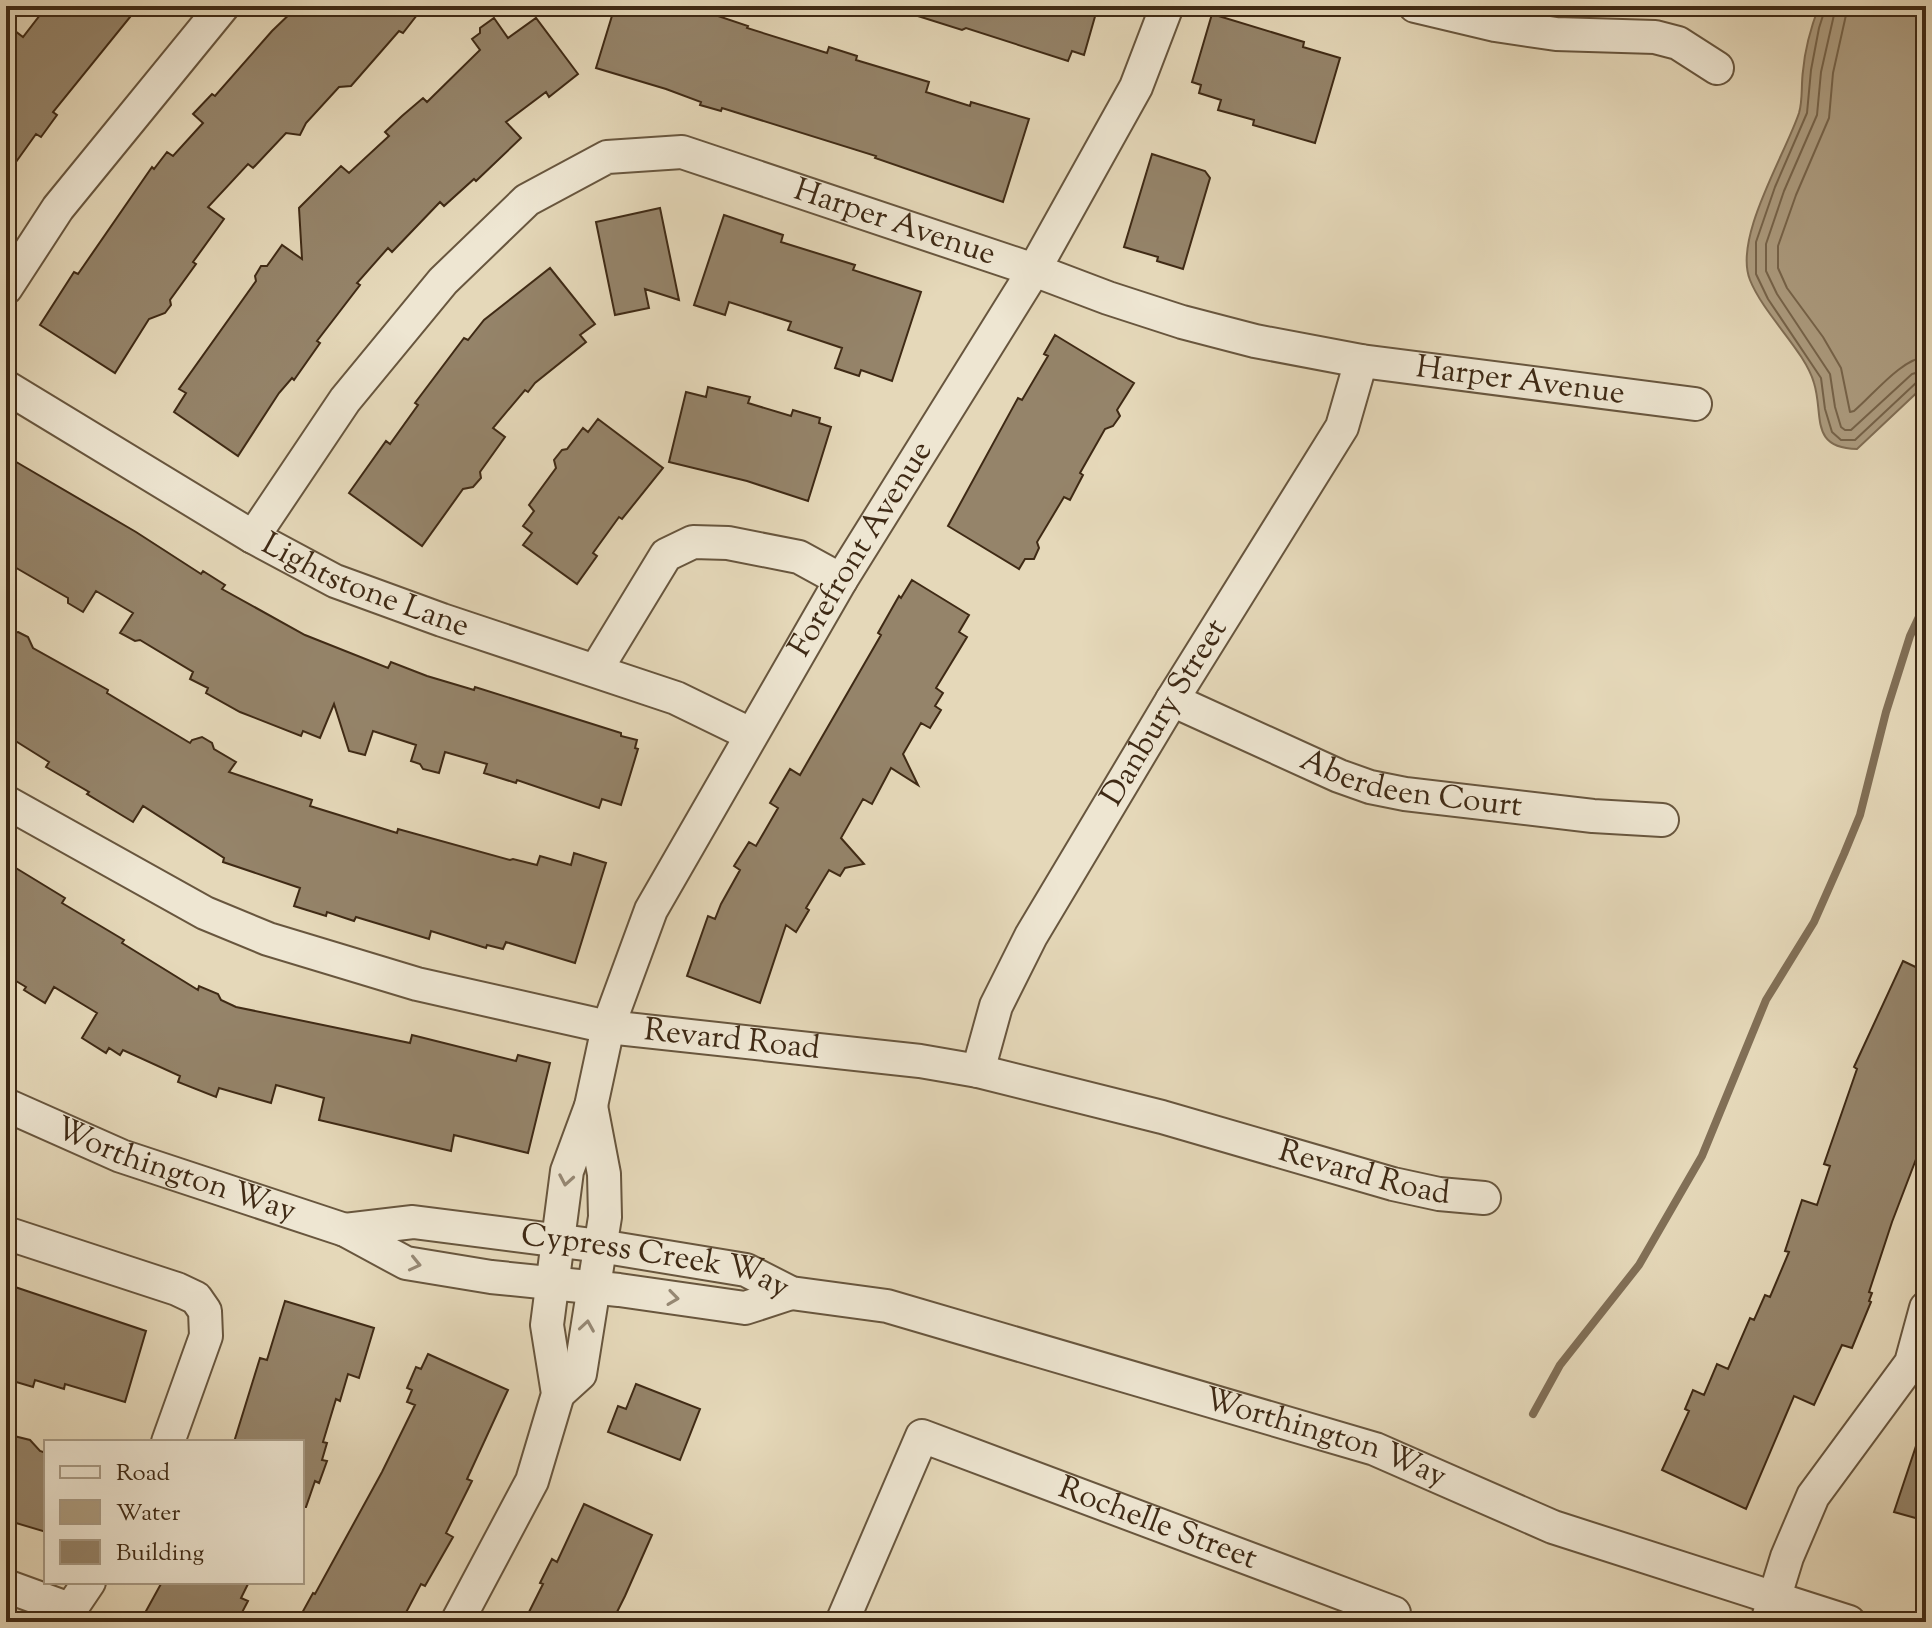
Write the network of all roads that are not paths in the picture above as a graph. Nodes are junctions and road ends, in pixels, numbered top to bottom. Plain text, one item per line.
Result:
1 (223, 6) edge
2 (1167, 6) edge
3 (1415, 6) edge
4 (1717, 68) dead end
5 (1034, 270) junction
6 (6, 288) edge
7 (1361, 361) junction
8 (6, 387) edge
9 (1695, 404) dead end
10 (253, 537) junction
11 (841, 580) junction
12 (596, 670) junction
13 (1172, 700) junction
14 (750, 734) junction
15 (6, 802) edge
16 (1662, 820) dead end
17 (608, 1027) junction
18 (978, 1071) junction
19 (6, 1105) edge
20 (591, 1106) junction
21 (1484, 1198) dead end
22 (345, 1230) junction
23 (6, 1233) edge
24 (558, 1241) junction
25 (600, 1246) junction
26 (552, 1283) junction
27 (593, 1288) junction
28 (791, 1293) junction
29 (1926, 1308) edge
30 (1919, 1366) edge
31 (558, 1394) junction
32 (169, 1440) edge
33 (88, 1584) edge
34 (6, 1586) edge
35 (1771, 1610) edge
36 (67, 1616) edge
37 (1392, 1618) edge
38 (457, 1622) edge
39 (842, 1622) edge
40 (1849, 1622) edge

1 - 6 street
2 - 5 street, Forefront Avenue
3 - 4 street
5 - 7 street, Harper Avenue
5 - 10 street, Harper Avenue
5 - 11 street, Forefront Avenue
7 - 9 street, Harper Avenue
7 - 13 street, Danbury Street
8 - 10 street, Lightstone Lane
10 - 12 street, Lightstone Lane
11 - 12 street
11 - 14 street, Forefront Avenue
12 - 14 street, Lightstone Lane
13 - 16 street, Aberdeen Court
13 - 18 street, Danbury Street
14 - 17 street, Forefront Avenue
15 - 17 street, Revard Road
17 - 18 street, Revard Road
17 - 20 street, Forefront Avenue
18 - 21 street, Revard Road
19 - 22 street, Worthington Way
20 -> 24 street, Forefront Avenue
20 - 25 street, Forefront Avenue
22 - 24 street, Cypress Creek Way
22 -> 26 street, Cypress Creek Way
23 - 32 street
24 - 25 street, Cypress Creek Way
24 - 26 street, Forefront Avenue
25 - 27 street, Forefront Avenue
25 - 28 street, Cypress Creek Way
26 - 27 street, Cypress Creek Way
26 - 31 street, Forefront Avenue
27 -> 28 street, Cypress Creek Way
31 -> 27 street, Forefront Avenue
28 - 35 street, Worthington Way
29 - 30 street
30 - 35 street
31 - 38 street, Forefront Avenue
33 - 36 street
34 - 36 street
35 - 40 street, Worthington Way
37 - 39 street, Rochelle Street

